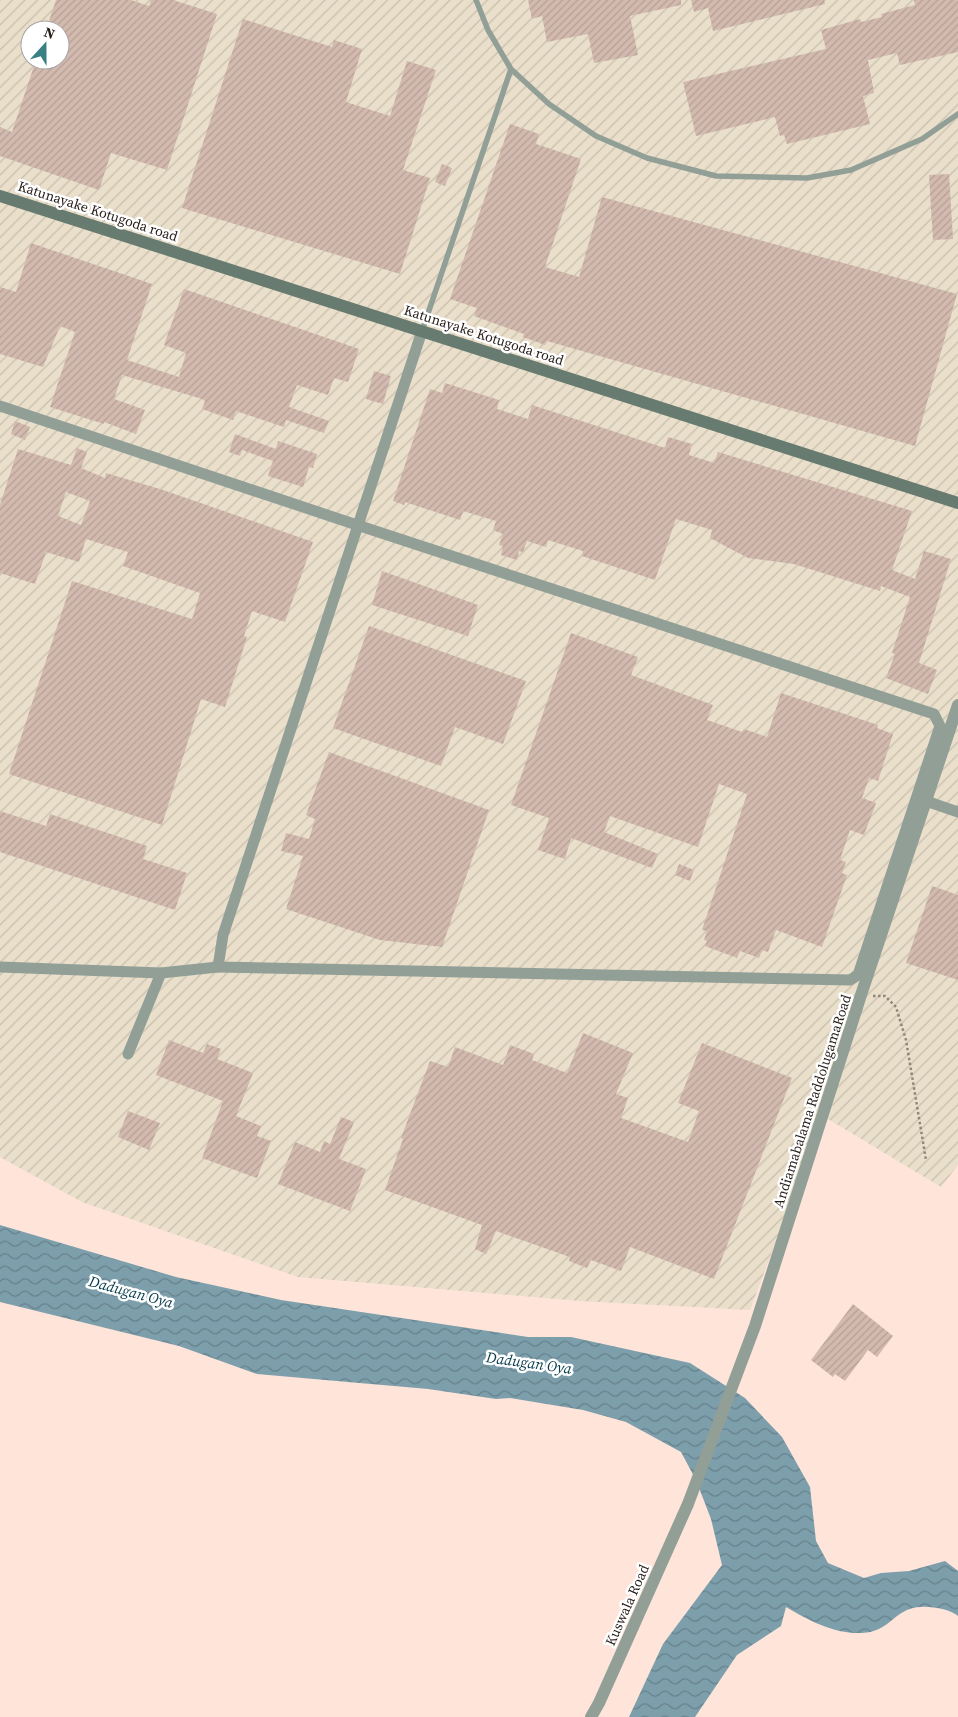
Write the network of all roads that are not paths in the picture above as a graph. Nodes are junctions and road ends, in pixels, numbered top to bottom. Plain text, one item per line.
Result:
1 (476, 0) edge
2 (511, 70) junction
3 (958, 114) edge
4 (0, 196) edge
5 (422, 331) junction
6 (0, 406) edge
7 (958, 503) edge
8 (357, 525) junction
9 (958, 705) edge
10 (926, 801) junction
11 (958, 812) edge
12 (0, 967) edge
13 (218, 967) junction
14 (161, 973) junction
15 (128, 1054) dead end
16 (688, 1504) joint
17 (590, 1717) edge

1 - 2 lane
2 - 3 lane
2 - 5 lane
4 - 5 main road, Katunayake Kotugoda road
5 - 7 main road, Katunayake Kotugoda road
5 - 8 street
6 - 8 street
8 - 13 street
8 - 13 street
9 - 10 street, Andiamabalama RaddolugamaRoad
10 - 11 street
10 - 16 street, Andiamabalama RaddolugamaRoad
12 - 14 street
13 - 14 street
14 - 15 street
16 - 17 street, Kuswala Road

